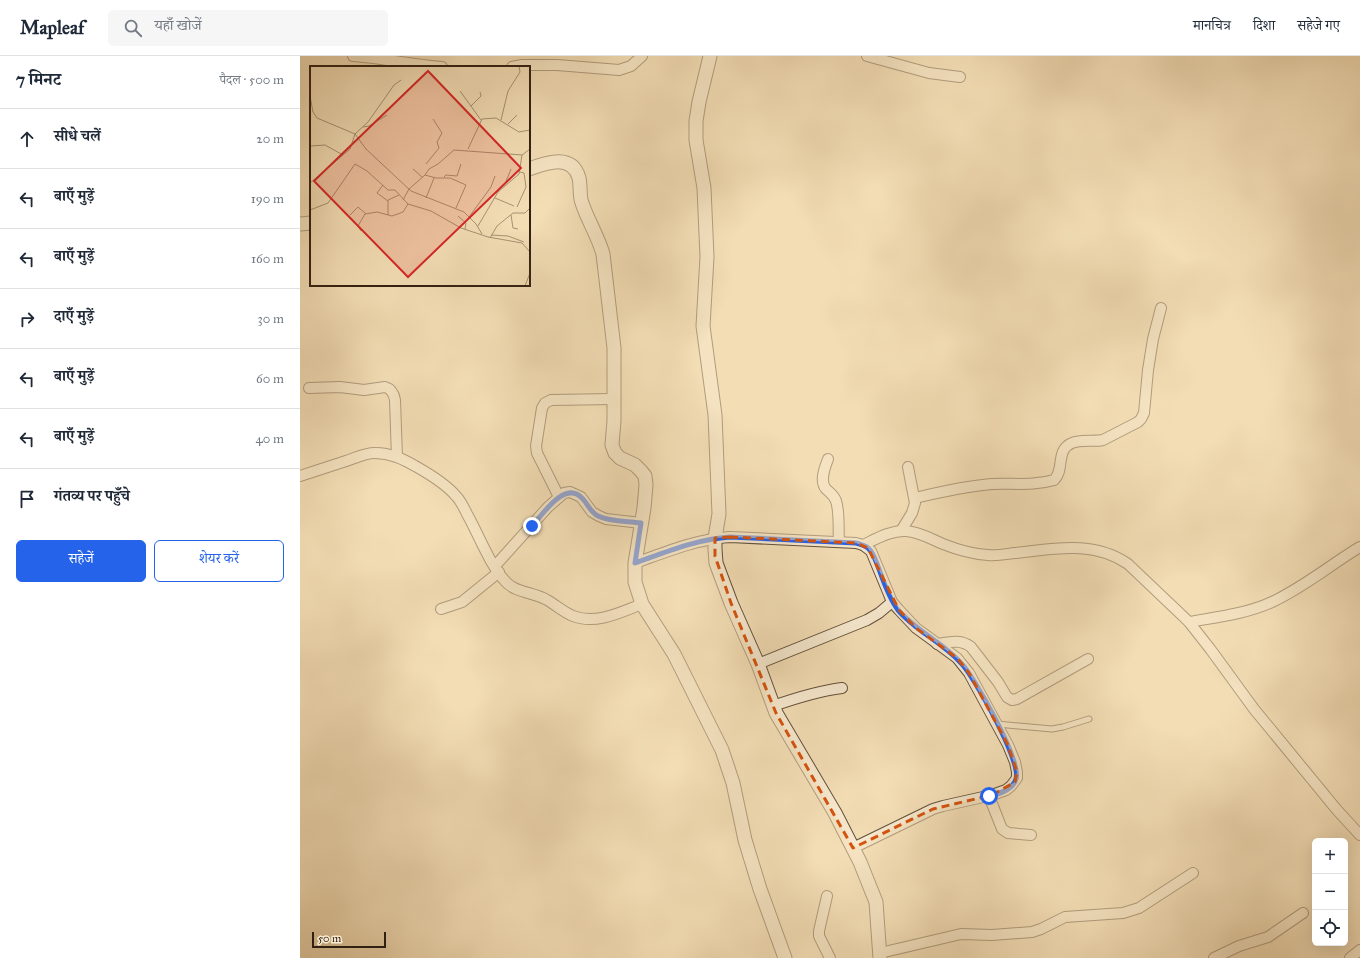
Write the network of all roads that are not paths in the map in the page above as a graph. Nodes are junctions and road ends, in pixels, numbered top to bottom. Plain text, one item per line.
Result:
1 (353, 56) edge
2 (642, 56) edge
3 (710, 56) edge
4 (868, 56) edge
5 (557, 61) edge
6 (424, 66) edge
7 (517, 66) edge
8 (960, 77) dead end
9 (530, 169) edge
10 (310, 223) edge
11 (300, 224) edge
12 (1161, 308) dead end
13 (309, 388) dead end
14 (613, 399) junction
15 (397, 457) junction
16 (828, 458) dead end
17 (908, 467) dead end
18 (300, 476) edge
19 (559, 497) junction
20 (915, 498) junction
21 (641, 523) junction
22 (901, 531) junction
23 (715, 538) junction
24 (839, 542) junction
25 (863, 545) junction
26 (1360, 547) edge
27 (635, 563) junction
28 (497, 569) junction
29 (892, 602) junction
30 (642, 604) junction
31 (441, 609) dead end
32 (1189, 622) junction
33 (938, 644) junction
34 (1088, 659) dead end
35 (758, 664) junction
36 (842, 688) dead end
37 (773, 706) junction
38 (1088, 719) dead end
39 (997, 724) junction
40 (989, 796) junction
41 (1031, 835) dead end
42 (1360, 835) edge
43 (853, 848) junction
44 (1193, 873) dead end
45 (827, 896) dead end
46 (1303, 913) dead end
47 (1360, 950) edge
48 (880, 956) edge
49 (785, 958) edge
50 (830, 958) edge
51 (1214, 958) edge
52 (1350, 958) edge

1 - 6 street
2 - 5 street
3 - 23 street
4 - 8 street
5 - 7 street
9 - 14 street
10 - 11 street
12 - 20 street
13 - 15 street
14 - 19 street
14 - 21 street
15 - 18 street
15 - 28 street
16 - 24 street
17 - 20 street
19 - 21 street
19 - 28 street
20 - 22 street
21 - 27 street
22 - 25 street
22 - 32 street
23 - 24 street
23 - 27 street
23 - 35 street
24 - 25 street
25 - 29 street
26 - 32 street
27 - 30 street
28 - 30 street
28 - 31 street
29 - 33 street
29 - 35 street
30 - 49 street
32 - 42 street
33 - 34 street
33 - 39 street
35 - 37 street
36 - 37 street
37 - 43 street
38 - 39 lane
39 - 40 street
40 - 41 street
40 - 43 street
43 - 48 street
44 - 48 street
45 - 50 street
46 - 51 street
47 - 52 street

